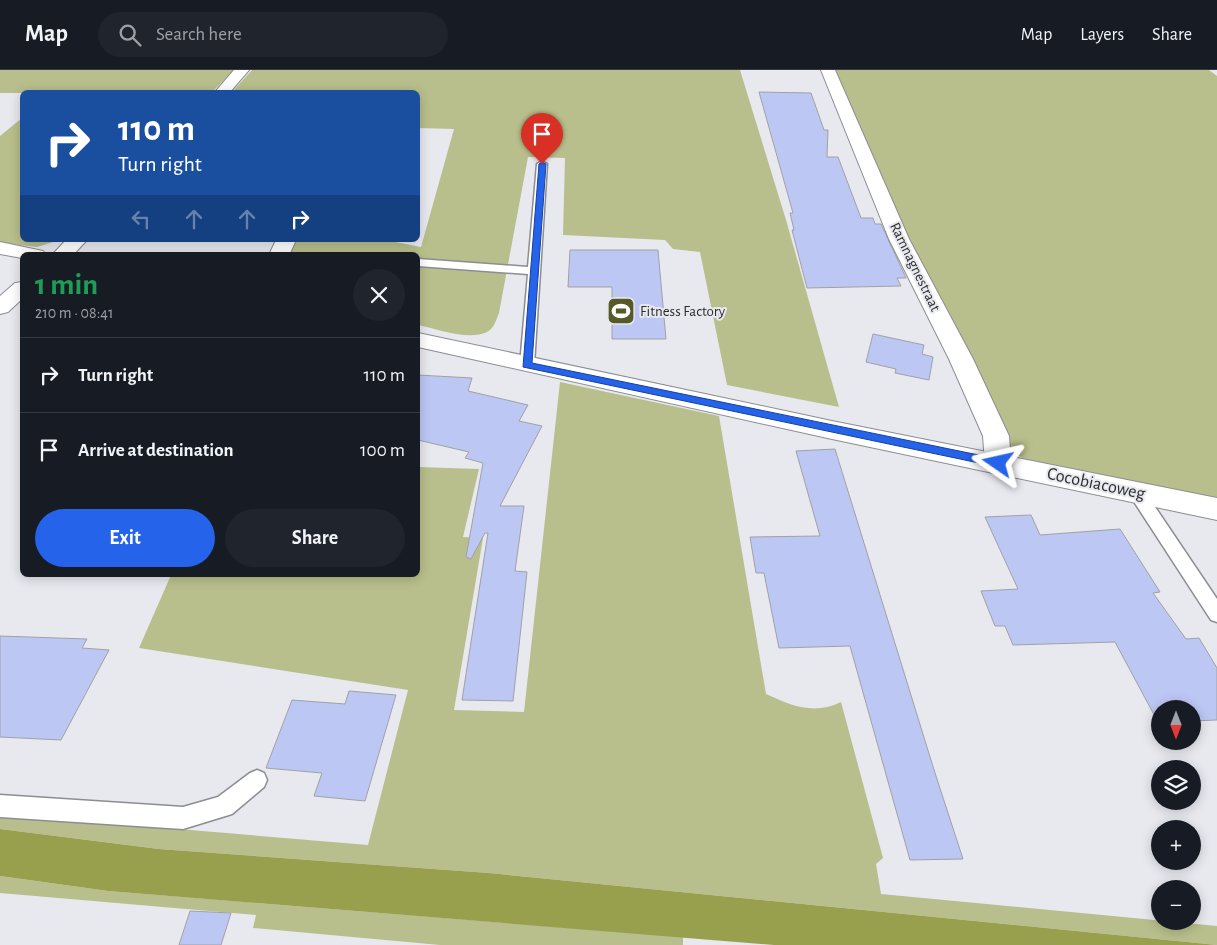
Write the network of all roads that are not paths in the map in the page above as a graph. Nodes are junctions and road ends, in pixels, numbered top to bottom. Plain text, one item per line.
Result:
1 (242, 70) edge
2 (828, 70) edge
3 (224, 90) edge
4 (542, 164) dead end
5 (75, 242) edge
6 (0, 248) edge
7 (21, 252) edge
8 (65, 252) edge
9 (420, 262) edge
10 (534, 271) junction
11 (20, 290) edge
12 (0, 307) edge
13 (420, 340) edge
14 (527, 365) junction
15 (998, 463) junction
16 (1138, 493) junction
17 (1217, 510) edge
18 (1217, 614) edge
19 (257, 780) dead end
20 (0, 806) edge

1 - 3 street
2 - 15 street, Ramnagnestraat
4 - 10 lane
5 - 8 street
6 - 7 street
9 - 10 lane
10 - 14 lane
11 - 12 street
13 - 14 street, Cocobiacoweg
14 - 15 street, Cocobiacoweg
15 - 16 street, Cocobiacoweg
16 - 17 street, Cocobiacoweg
16 - 18 lane
19 - 20 lane

